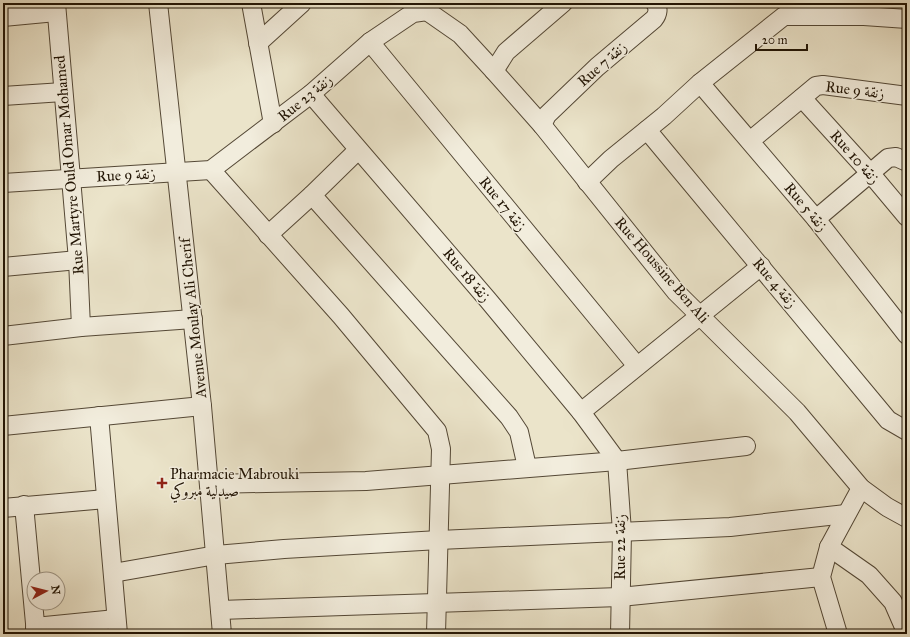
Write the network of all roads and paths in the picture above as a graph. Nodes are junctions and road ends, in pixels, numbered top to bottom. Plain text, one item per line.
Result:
1 (158, 3) edge
2 (251, 3) edge
3 (302, 3) edge
4 (563, 3) edge
5 (655, 3) edge
6 (428, 7) edge
7 (56, 8) edge
8 (783, 9) edge
9 (3, 17) edge
10 (907, 19) edge
11 (370, 42) junction
12 (258, 43) junction
13 (494, 71) junction
14 (700, 83) junction
15 (63, 92) junction
16 (311, 94) junction
17 (3, 96) edge
18 (907, 96) edge
19 (802, 98) junction
20 (272, 124) junction
21 (542, 125) junction
22 (647, 130) junction
23 (750, 141) junction
24 (358, 150) junction
25 (907, 162) edge
26 (211, 170) junction
27 (177, 172) junction
28 (871, 174) junction
29 (71, 178) junction
30 (587, 182) junction
31 (3, 183) edge
32 (312, 195) junction
33 (907, 217) edge
34 (816, 219) junction
35 (268, 235) junction
36 (78, 260) junction
37 (760, 266) junction
38 (3, 267) edge
39 (699, 316) junction
40 (193, 319) junction
41 (81, 327) junction
42 (907, 335) edge
43 (3, 336) edge
44 (637, 366) junction
45 (202, 406) junction
46 (581, 412) junction
47 (99, 416) junction
48 (3, 426) edge
49 (907, 431) edge
50 (746, 446) dead end
51 (617, 461) junction
52 (527, 467) junction
53 (441, 475) junction
54 (209, 484) junction
55 (861, 488) junction
56 (106, 499) junction
57 (24, 505) junction
58 (3, 508) edge
59 (846, 514) junction
60 (905, 519) edge
61 (622, 532) junction
62 (438, 540) junction
63 (829, 547) junction
64 (216, 556) junction
65 (113, 573) junction
66 (821, 577) junction
67 (620, 597) junction
68 (437, 603) junction
69 (220, 610) junction
70 (117, 627) edge
71 (36, 630) edge
72 (222, 634) edge
73 (436, 634) edge
74 (620, 634) edge
75 (838, 634) edge
76 (907, 634) edge

1 - 27 street, Avenue Moulay Ali Cherif
2 - 12 street
3 - 12 street
4 - 13 street
5 - 21 street, Rue 7 زنقة
6 - 11 street, Rue 23 زنقة
6 - 13 street, Rue Houssine Ben Ali
7 - 9 street
7 - 15 street, Rue Martyre Ould Omar Mohamed
8 - 10 street
8 - 14 street
11 - 16 street, Rue 23 زنقة
11 - 44 street, Rue 17 زنقة
12 - 20 street
13 - 21 street, Rue Houssine Ben Ali
14 - 22 street
14 - 23 street, Rue 5 زنقة
15 - 17 street
15 - 29 street, Rue Martyre Ould Omar Mohamed
16 - 20 street, Rue 23 زنقة
16 - 24 street, Rue 18 زنقة
18 - 19 street, Rue 9 زنقة
19 - 23 street, Rue 9 زنقة
19 - 28 street, Rue 10 زنقة
20 - 26 street, Rue 23 زنقة
21 - 30 street, Rue Houssine Ben Ali
22 - 30 street
22 - 37 street, Rue 4 زنقة
23 - 34 street, Rue 5 زنقة
24 - 32 street
24 - 46 street, Rue 18 زنقة
25 - 28 street
26 - 27 street
26 - 35 street
27 - 29 street, Rue 9 زنقة
27 - 40 street, Avenue Moulay Ali Cherif
28 - 33 street, Rue 10 زنقة
28 - 34 street
29 - 31 street, Rue 9 زنقة
29 - 36 street, Rue Martyre Ould Omar Mohamed
30 - 39 street, Rue Houssine Ben Ali
32 - 35 street
32 - 52 street
34 - 42 street, Rue 5 زنقة
35 - 53 street
36 - 38 street
36 - 41 street, Rue Martyre Ould Omar Mohamed
37 - 39 street
37 - 49 street, Rue 4 زنقة
39 - 44 street
39 - 55 street, Rue Houssine Ben Ali
40 - 41 street
40 - 45 street, Avenue Moulay Ali Cherif
41 - 43 street
44 - 46 street
45 - 47 street
45 - 54 street, Avenue Moulay Ali Cherif
46 - 51 street, Rue 18 زنقة
47 - 48 street
47 - 56 street
50 - 51 street
51 - 52 street
51 - 61 street, Rue 22 زنقة
52 - 53 street
53 - 54 street
53 - 62 street
54 - 64 street, Avenue Moulay Ali Cherif
55 - 59 street
55 - 60 street, Rue Houssine Ben Ali
56 - 57 street
56 - 65 street
57 - 58 street
57 - 71 street
59 - 61 street
59 - 63 street
61 - 62 street
61 - 67 street, Rue 22 زنقة
62 - 64 street
62 - 68 street
63 - 66 street
63 - 76 street
64 - 65 street
64 - 69 street, Avenue Moulay Ali Cherif
65 - 70 street
66 - 67 street
66 - 75 street
67 - 68 street
67 - 74 street, Rue 22 زنقة
68 - 69 street
68 - 73 street
69 - 72 street, Avenue Moulay Ali Cherif
70 - 71 street

